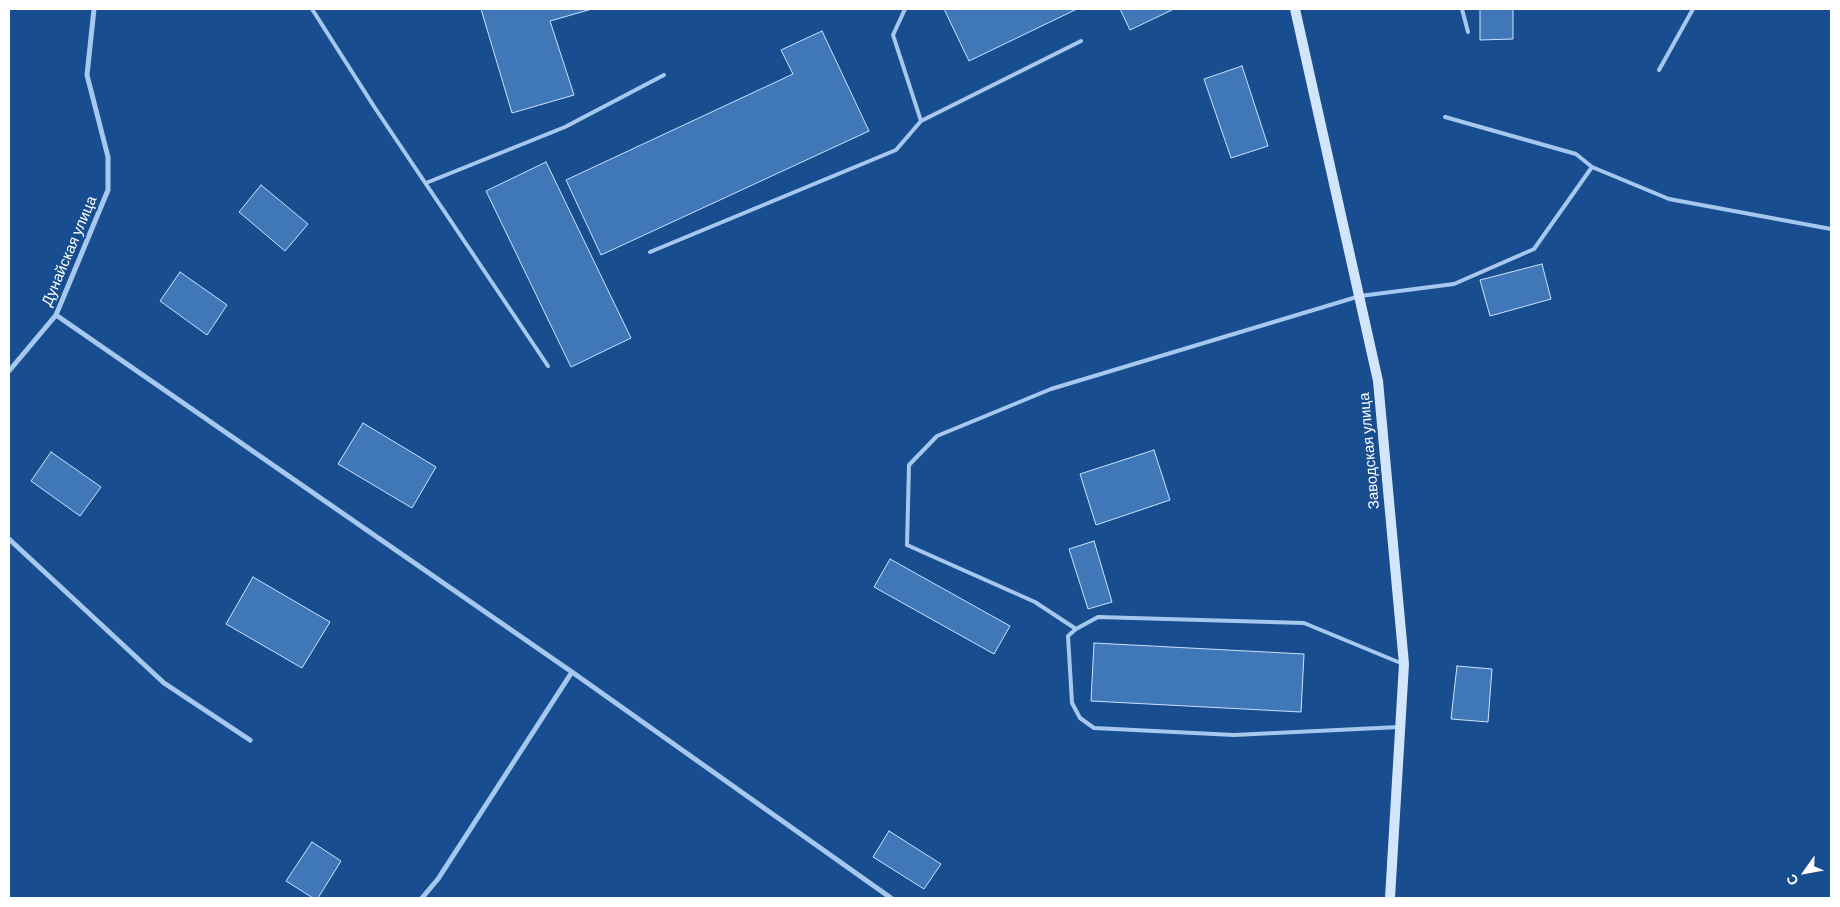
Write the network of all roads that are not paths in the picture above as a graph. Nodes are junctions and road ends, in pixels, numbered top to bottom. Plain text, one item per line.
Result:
1 (94, 9) edge
2 (312, 9) edge
3 (905, 9) edge
4 (1296, 9) edge
5 (1462, 9) edge
6 (1693, 9) edge
7 (1468, 32) dead end
8 (1081, 41) dead end
9 (1659, 70) dead end
10 (664, 75) dead end
11 (1445, 117) dead end
12 (921, 121) junction
13 (1592, 167) junction
14 (426, 183) junction
15 (1831, 229) edge
16 (650, 252) dead end
17 (1360, 296) junction
18 (56, 315) junction
19 (548, 366) dead end
20 (9, 371) edge
21 (9, 539) edge
22 (1076, 629) junction
23 (1404, 664) junction
24 (572, 672) junction
25 (1401, 727) junction
26 (250, 740) dead end
27 (422, 898) edge
28 (891, 898) edge
29 (1390, 898) edge

1 - 18 street, Дунайская улица
2 - 14 lane
3 - 12 lane
4 - 17 street, Заводская улица
5 - 7 lane
6 - 9 lane
8 - 12 lane
10 - 14 lane
11 - 13 lane
12 - 16 lane
13 - 15 lane
13 - 17 lane
14 - 19 lane
17 - 22 lane
17 - 23 street, Заводская улица
18 - 20 street, Дунайская улица
18 - 24 street
21 - 26 street
22 - 23 lane
22 - 25 lane
23 - 25 street, Заводская улица
24 - 27 street
24 - 28 street
25 - 29 street, Заводская улица

